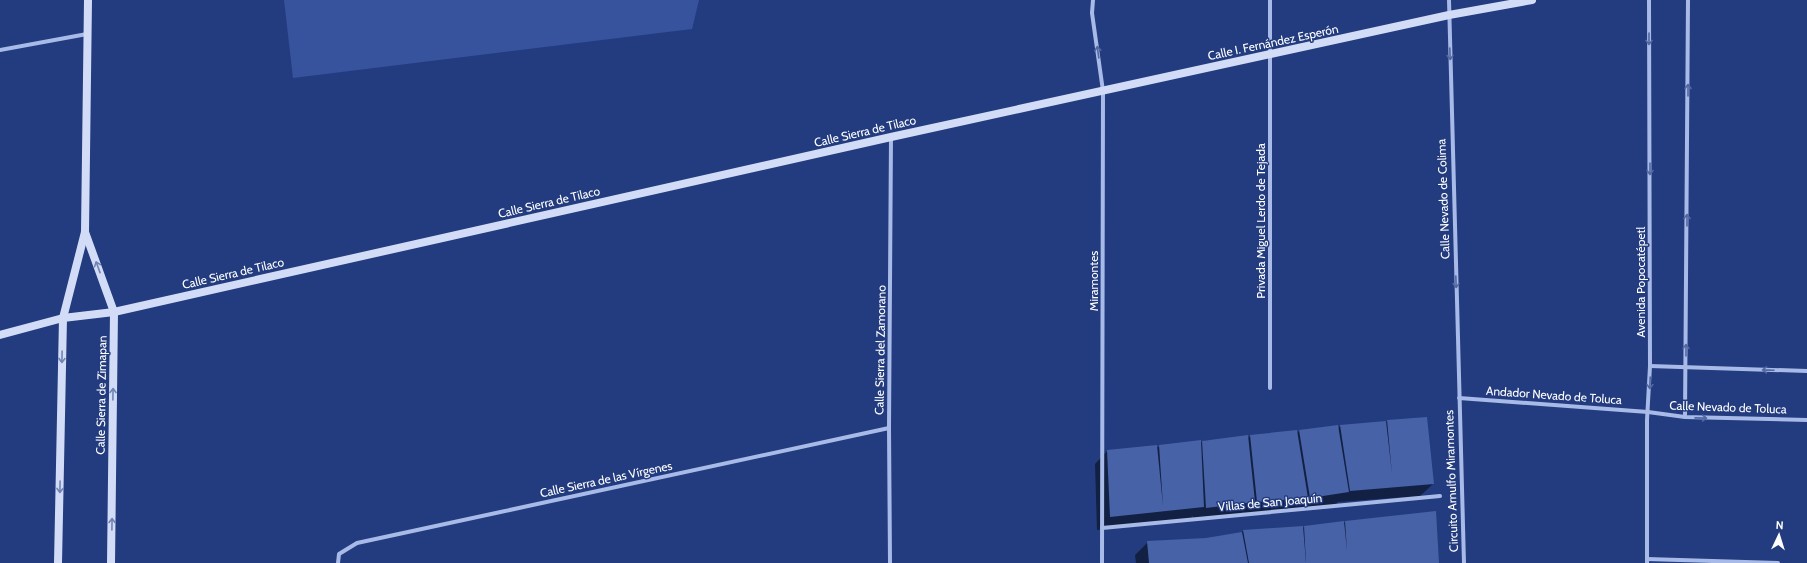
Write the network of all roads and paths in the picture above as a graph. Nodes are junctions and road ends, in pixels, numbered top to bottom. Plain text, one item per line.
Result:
1 (88, 0) edge
2 (1092, 0) edge
3 (1270, 0) edge
4 (1449, 0) edge
5 (1532, 0) edge
6 (1649, 0) edge
7 (1688, 0) edge
8 (1449, 15) junction
9 (87, 34) junction
10 (0, 50) edge
11 (1271, 55) junction
12 (1103, 91) junction
13 (892, 137) junction
14 (85, 232) junction
15 (114, 312) junction
16 (63, 318) junction
17 (0, 335) edge
18 (1650, 366) junction
19 (1686, 367) junction
20 (1807, 371) edge
21 (1270, 388) dead end
22 (1459, 398) junction
23 (1648, 412) junction
24 (1686, 417) junction
25 (1807, 420) edge
26 (889, 428) junction
27 (1440, 496) dead end
28 (1102, 528) junction
29 (1646, 561) edge
30 (58, 563) edge
31 (111, 563) edge
32 (338, 563) edge
33 (890, 563) edge
34 (1102, 563) edge
35 (1464, 563) edge
36 (1778, 563) edge

1 - 9 street, Calle Sierra de Zimapan
12 -> 2 street, Miramontes
3 - 11 street, Privada Miguel Lerdo de Tejada
4 - 8 street, Calle Nevado de Colima
5 - 8 street, Calle I. Fernández Esperón
6 -> 18 street, Avenida Popocatépetl
19 -> 7 street
8 - 11 street, Calle I. Fernández Esperón
8 -> 22 street, Calle Nevado de Colima
9 - 10 street
9 - 14 street, Calle Sierra de Zimapan
11 - 12 street, Calle I. Fernández Esperón
11 - 21 street, Privada Miguel Lerdo de Tejada
12 - 13 street, Calle Sierra de Tilaco
12 - 28 street, Miramontes
13 - 15 street, Calle Sierra de Tilaco
13 - 26 street, Calle Sierra del Zamorano
15 -> 14 street, Calle Sierra de Zimapan
14 - 16 street, Calle Sierra de Zimapan
15 - 16 street, Calle Sierra de Tilaco
31 -> 15 street, Calle Sierra de Zimapan
16 - 17 street, Calle Sierra de Tilaco
16 -> 30 street, Calle Sierra de Zimapan
18 - 19 street
18 -> 23 street, Avenida Popocatépetl
20 -> 19 street
19 - 24 street
22 - 23 street, Andador Nevado de Toluca
22 - 35 street, Circuito Arnulfo Miramontes
23 - 24 street, Calle Nevado de Toluca
23 - 29 street, Avenida Popocatépetl
24 -> 25 street, Calle Nevado de Toluca
26 - 32 street, Calle Sierra de las Vírgenes
26 - 33 street, Calle Sierra del Zamorano
27 - 28 street, Villas de San Joaquín
28 - 34 street, Miramontes
29 - 36 street

